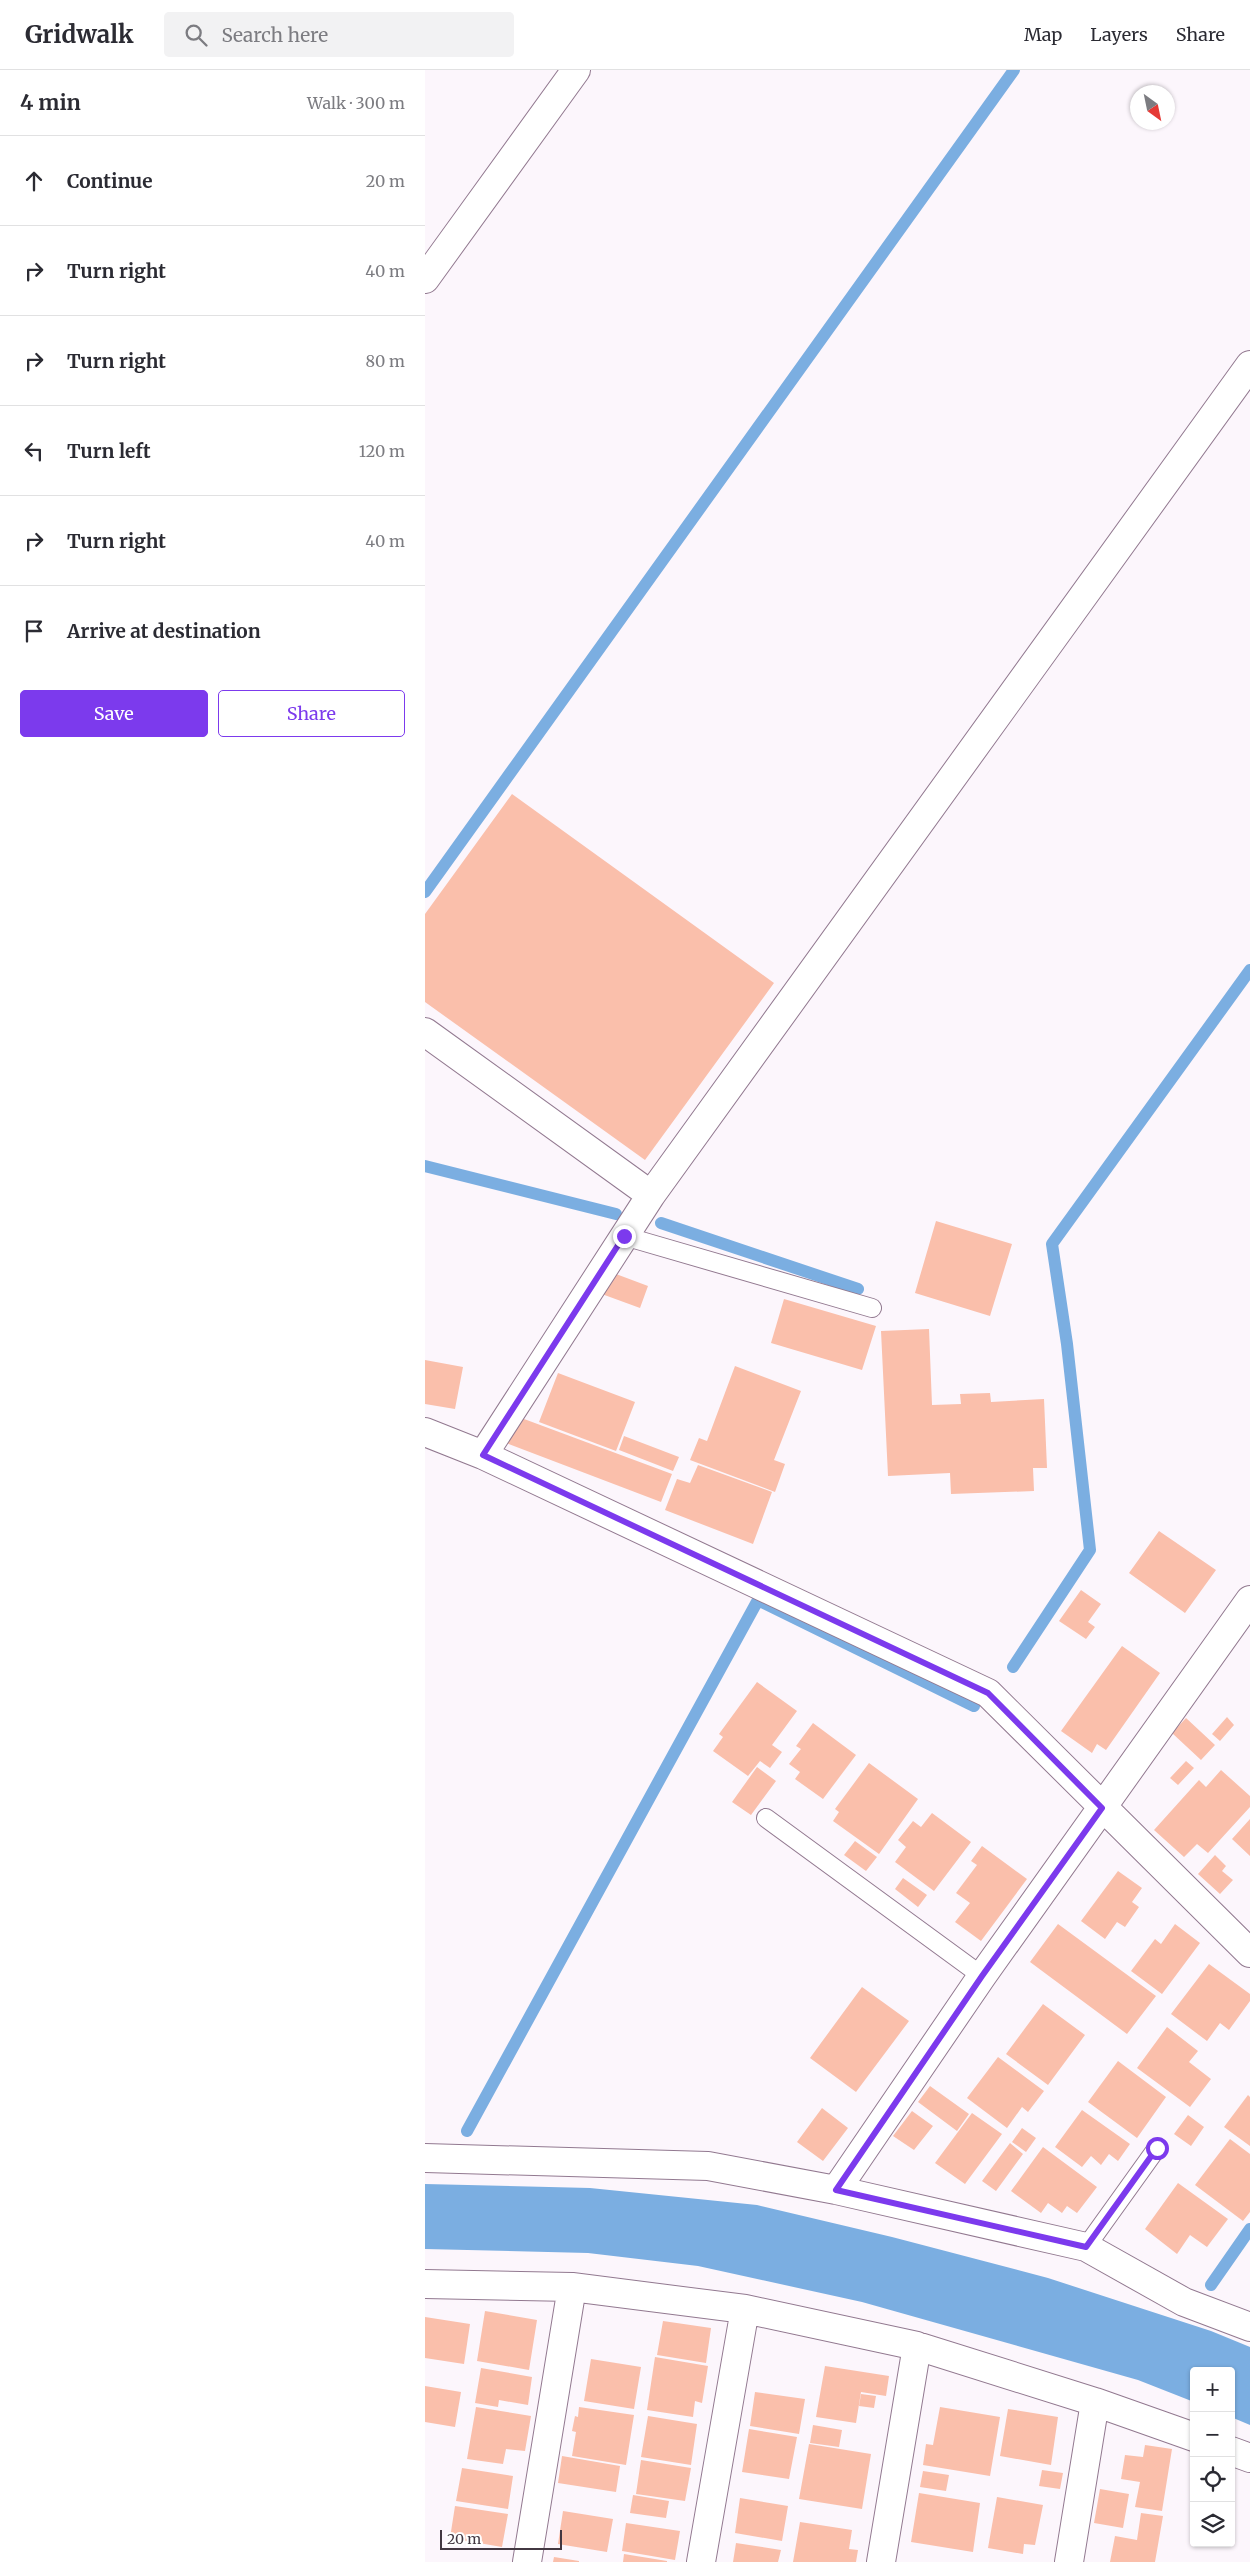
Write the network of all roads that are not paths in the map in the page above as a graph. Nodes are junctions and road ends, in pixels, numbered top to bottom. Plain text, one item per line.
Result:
1 (575, 70) edge
2 (425, 279) edge
3 (1250, 365) edge
4 (425, 1032) edge
5 (651, 1195) junction
6 (624, 1236) junction
7 (872, 1308) dead end
8 (425, 1432) edge
9 (483, 1455) junction
10 (1250, 1600) edge
11 (1102, 1808) junction
12 (766, 1818) dead end
13 (1250, 1953) edge
14 (982, 1976) junction
15 (1157, 2148) dead end
16 (425, 2158) edge
17 (836, 2190) junction
18 (1086, 2247) junction
19 (425, 2284) edge
20 (572, 2287) junction
21 (745, 2309) junction
22 (1250, 2327) edge
23 (917, 2346) junction
24 (1095, 2402) junction
25 (1190, 2437) edge
26 (1235, 2452) edge
27 (1250, 2458) edge
28 (527, 2562) edge
29 (701, 2562) edge
30 (881, 2562) edge
31 (1069, 2562) edge

1 - 2 street
3 - 5 street
4 - 5 street
5 - 6 street
6 - 7 lane
6 - 9 street
8 - 9 street
9 - 11 street
10 - 11 street
11 - 13 street
11 - 14 street
12 - 14 lane
14 - 17 street
15 - 18 lane
16 - 17 street
17 - 18 street
18 - 22 street
19 - 20 street
20 - 21 street
20 - 28 street
21 - 23 street
21 - 29 street
23 - 24 street
23 - 30 street
24 - 25 street
24 - 31 street
26 - 27 street

